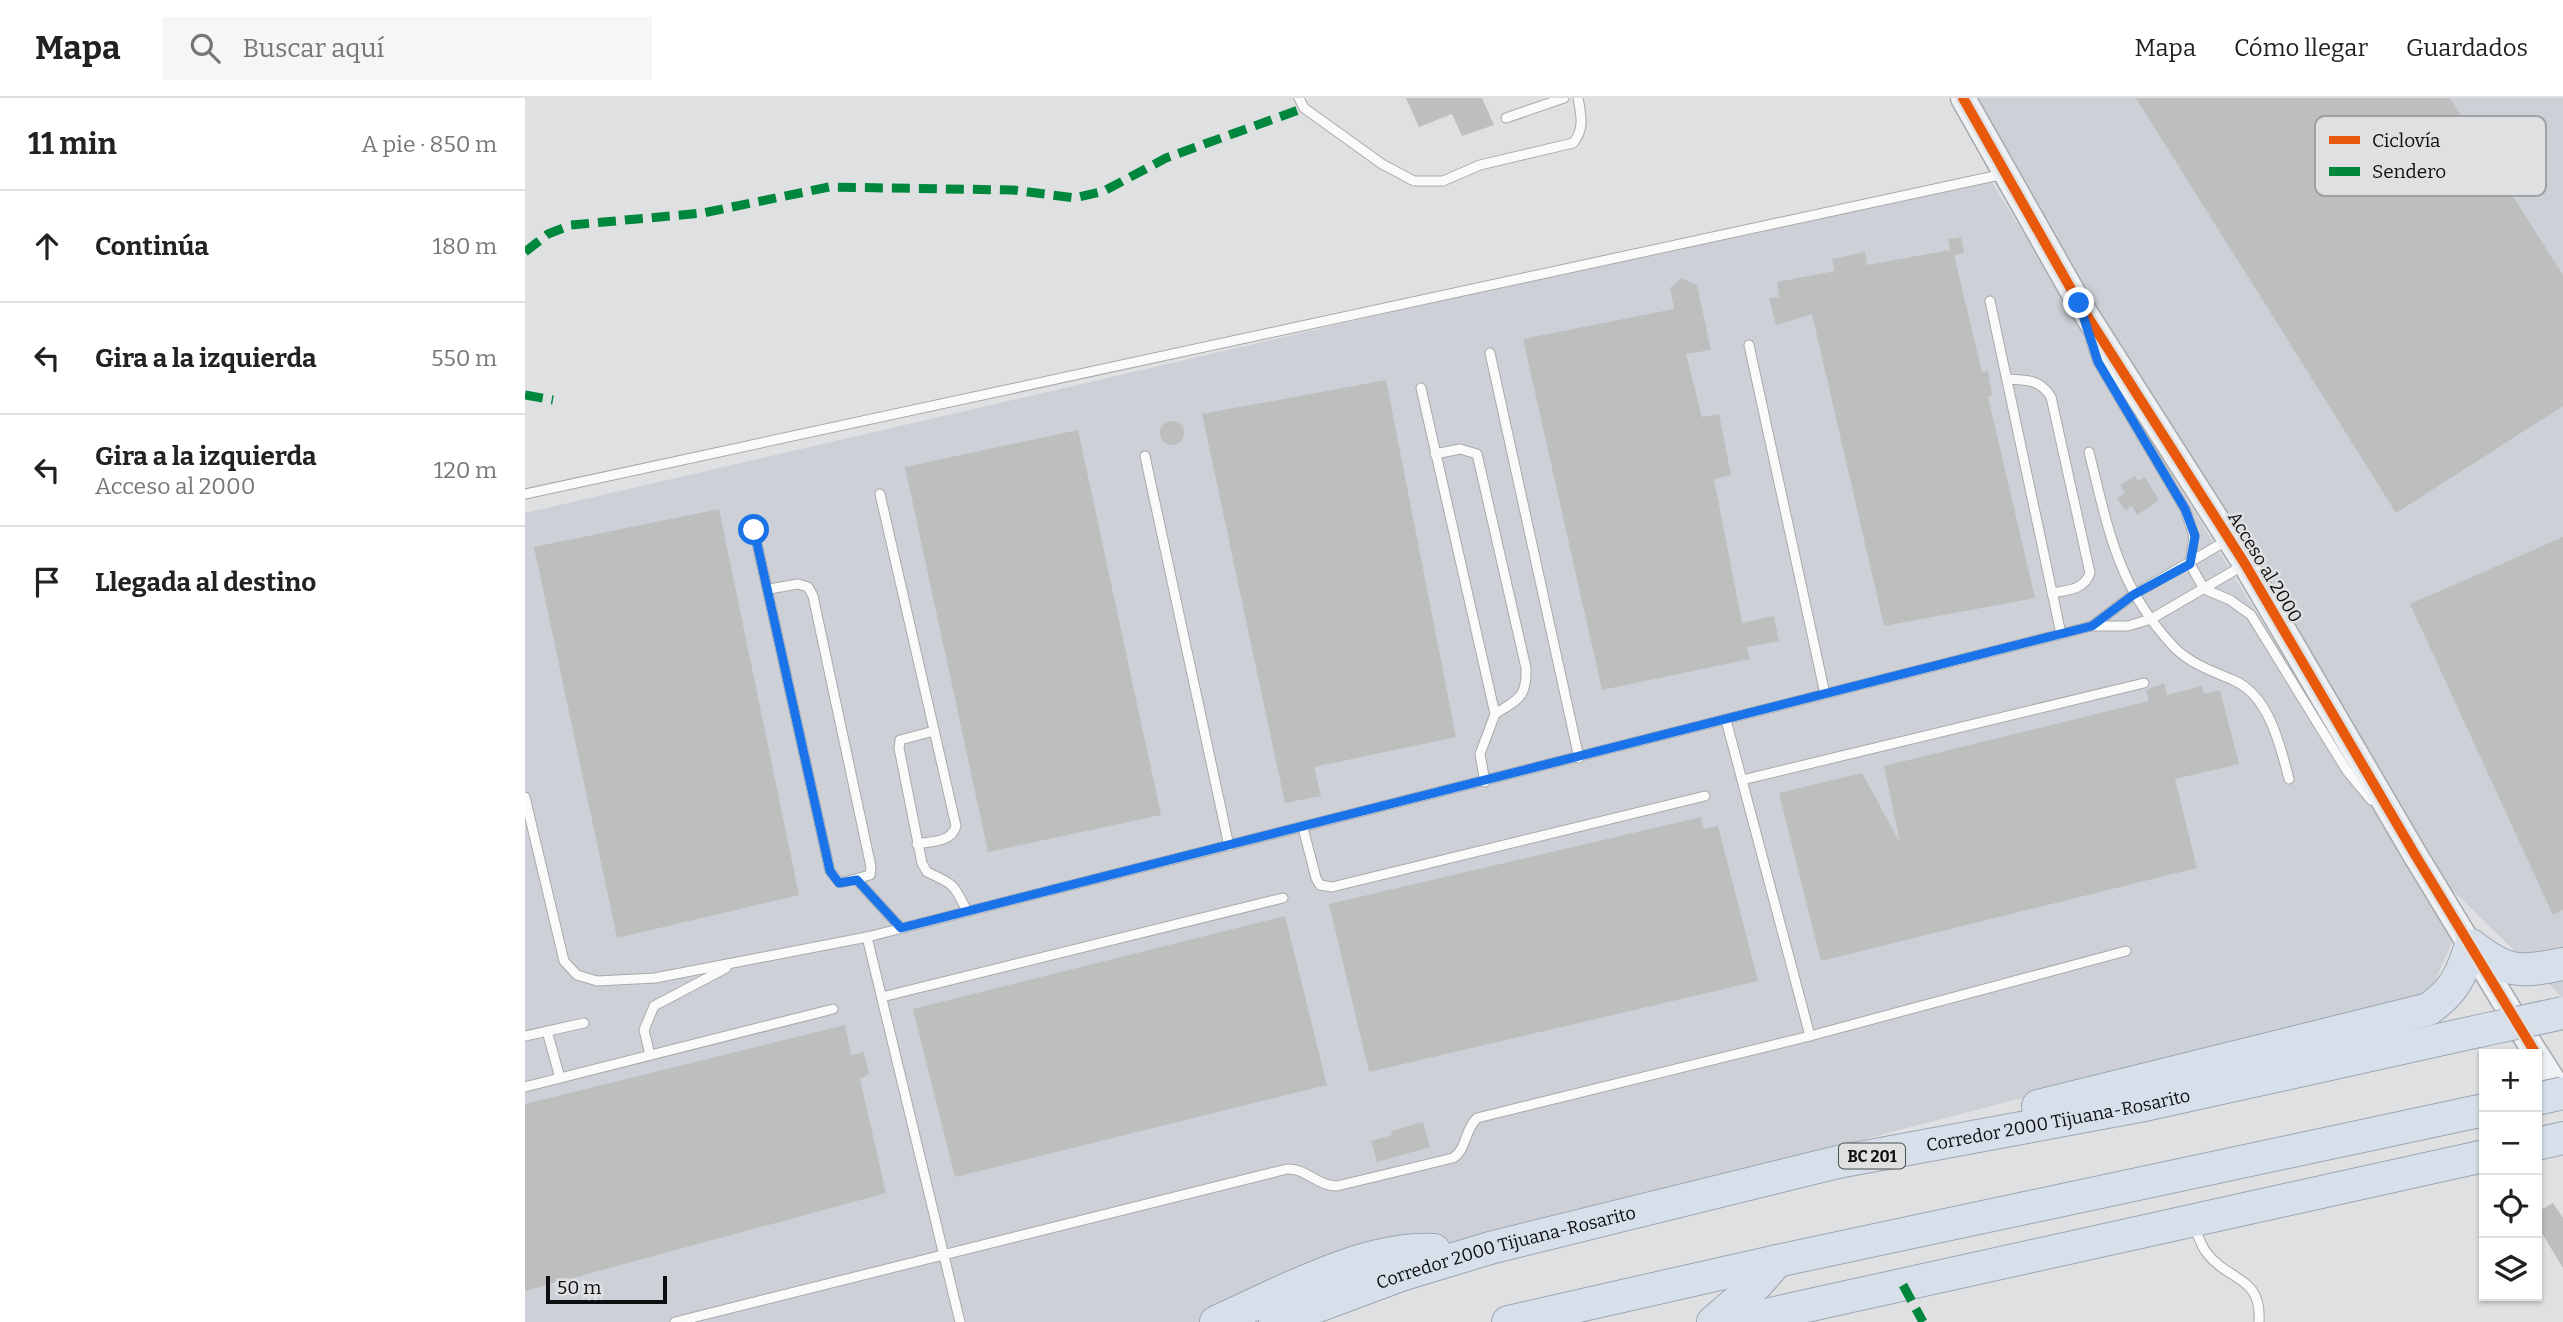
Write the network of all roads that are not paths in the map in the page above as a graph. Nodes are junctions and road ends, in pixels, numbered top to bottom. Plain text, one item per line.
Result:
1 (1299, 98) edge
2 (1564, 98) edge
3 (1578, 98) edge
4 (1963, 98) edge
5 (1506, 118) dead end
6 (2004, 174) junction
7 (1990, 300) dead end
8 (2079, 303) junction
9 (1749, 345) dead end
10 (1490, 353) dead end
11 (2007, 379) junction
12 (1421, 388) dead end
13 (2089, 452) dead end
14 (1435, 454) junction
15 (1145, 456) dead end
16 (525, 494) edge
17 (880, 494) dead end
18 (754, 530) dead end
19 (2229, 539) junction
20 (2190, 564) junction
21 (2245, 564) junction
22 (769, 589) junction
23 (2204, 589) junction
24 (2052, 593) junction
25 (2133, 595) junction
26 (2151, 619) junction
27 (2092, 626) junction
28 (2061, 634) junction
29 (2144, 683) dead end
30 (1825, 694) junction
31 (1495, 714) junction
32 (1726, 720) junction
33 (935, 731) junction
34 (1579, 758) junction
35 (2289, 779) dead end
36 (1742, 780) junction
37 (1485, 782) junction
38 (1705, 796) dead end
39 (525, 797) edge
40 (1303, 828) junction
41 (917, 844) junction
42 (1229, 846) junction
43 (2414, 853) junction
44 (857, 880) junction
45 (1283, 898) dead end
46 (967, 911) junction
47 (901, 928) junction
48 (867, 936) junction
49 (2470, 945) junction
50 (2126, 951) dead end
51 (736, 962) junction
52 (2563, 964) edge
53 (882, 997) junction
54 (833, 1009) dead end
55 (2563, 1013) edge
56 (584, 1023) dead end
57 (547, 1031) junction
58 (525, 1036) edge
59 (1810, 1036) junction
60 (2532, 1049) edge
61 (650, 1055) junction
62 (2542, 1064) edge
63 (560, 1078) junction
64 (525, 1087) edge
65 (2563, 1094) edge
66 (2542, 1098) edge
67 (2479, 1111) edge
68 (2563, 1138) edge
69 (2542, 1143) edge
70 (2479, 1157) edge
71 (1838, 1163) junction
72 (2017, 1210) junction
73 (2192, 1222) junction
74 (2072, 1249) junction
75 (1474, 1253) junction
76 (941, 1254) junction
77 (1777, 1261) junction
78 (675, 1322) edge
79 (960, 1322) edge
80 (1216, 1322) edge
81 (1275, 1322) edge
82 (1508, 1322) edge
83 (1713, 1322) edge
84 (1734, 1322) edge
85 (2259, 1322) edge

1 - 3 lane
2 - 5 lane
4 - 6 street, Acceso al 2000
6 - 8 street, Acceso al 2000
6 - 16 lane
7 - 11 lane
8 - 19 street, Acceso al 2000
8 - 20 lane, Acceso al 2000
9 - 30 lane
10 - 34 lane
11 - 24 lane
11 - 24 lane
12 - 14 lane
13 - 25 lane
14 - 31 lane
14 - 31 lane
15 - 42 lane
17 - 33 lane
18 - 22 lane
19 - 20 lane
19 - 21 street, Acceso al 2000
20 - 23 lane
20 - 25 lane
21 - 23 lane
21 - 43 street, Acceso al 2000
22 - 44 lane
22 - 44 lane
23 - 26 lane
23 - 43 lane, Acceso al 2000
24 - 28 lane
25 - 26 lane
25 - 27 lane
26 - 27 lane
26 - 35 lane
27 - 28 lane
28 - 30 lane
29 - 36 lane
30 - 32 lane
31 - 37 lane
32 - 34 lane
32 - 36 lane
33 - 41 lane
33 - 41 lane
34 - 37 lane
36 - 59 lane
37 - 40 lane
38 - 40 lane
39 - 51 lane
40 - 42 lane
41 - 46 lane
42 - 46 lane
43 - 49 street, Acceso al 2000
44 - 47 lane
45 - 53 lane
46 - 47 lane
47 - 48 lane
48 - 51 lane
48 - 53 lane
49 - 52 highway
49 - 60 street, Acceso al 2000
49 - 71 highway
50 - 59 lane
51 - 61 lane
53 - 76 lane
54 - 61 lane
55 - 71 highway, Corredor 2000 Tijuana-Rosarito / BC 201, bridge
56 - 57 lane
57 - 58 lane
57 - 63 lane
59 - 76 lane
61 - 63 lane
62 - 65 street, Acceso al 2000
63 - 64 lane
65 - 66 highway, bridge
67 - 72 highway
68 - 69 highway
70 - 73 highway
71 - 75 highway, Corredor 2000 Tijuana-Rosarito / BC 201
72 - 74 highway
72 - 77 highway
73 - 74 highway
73 - 85 lane
74 - 84 highway
75 - 80 highway
75 - 81 highway, Corredor 2000 Tijuana-Rosarito / BC 201
76 - 78 lane
76 - 79 lane
77 - 82 highway
77 - 83 highway

